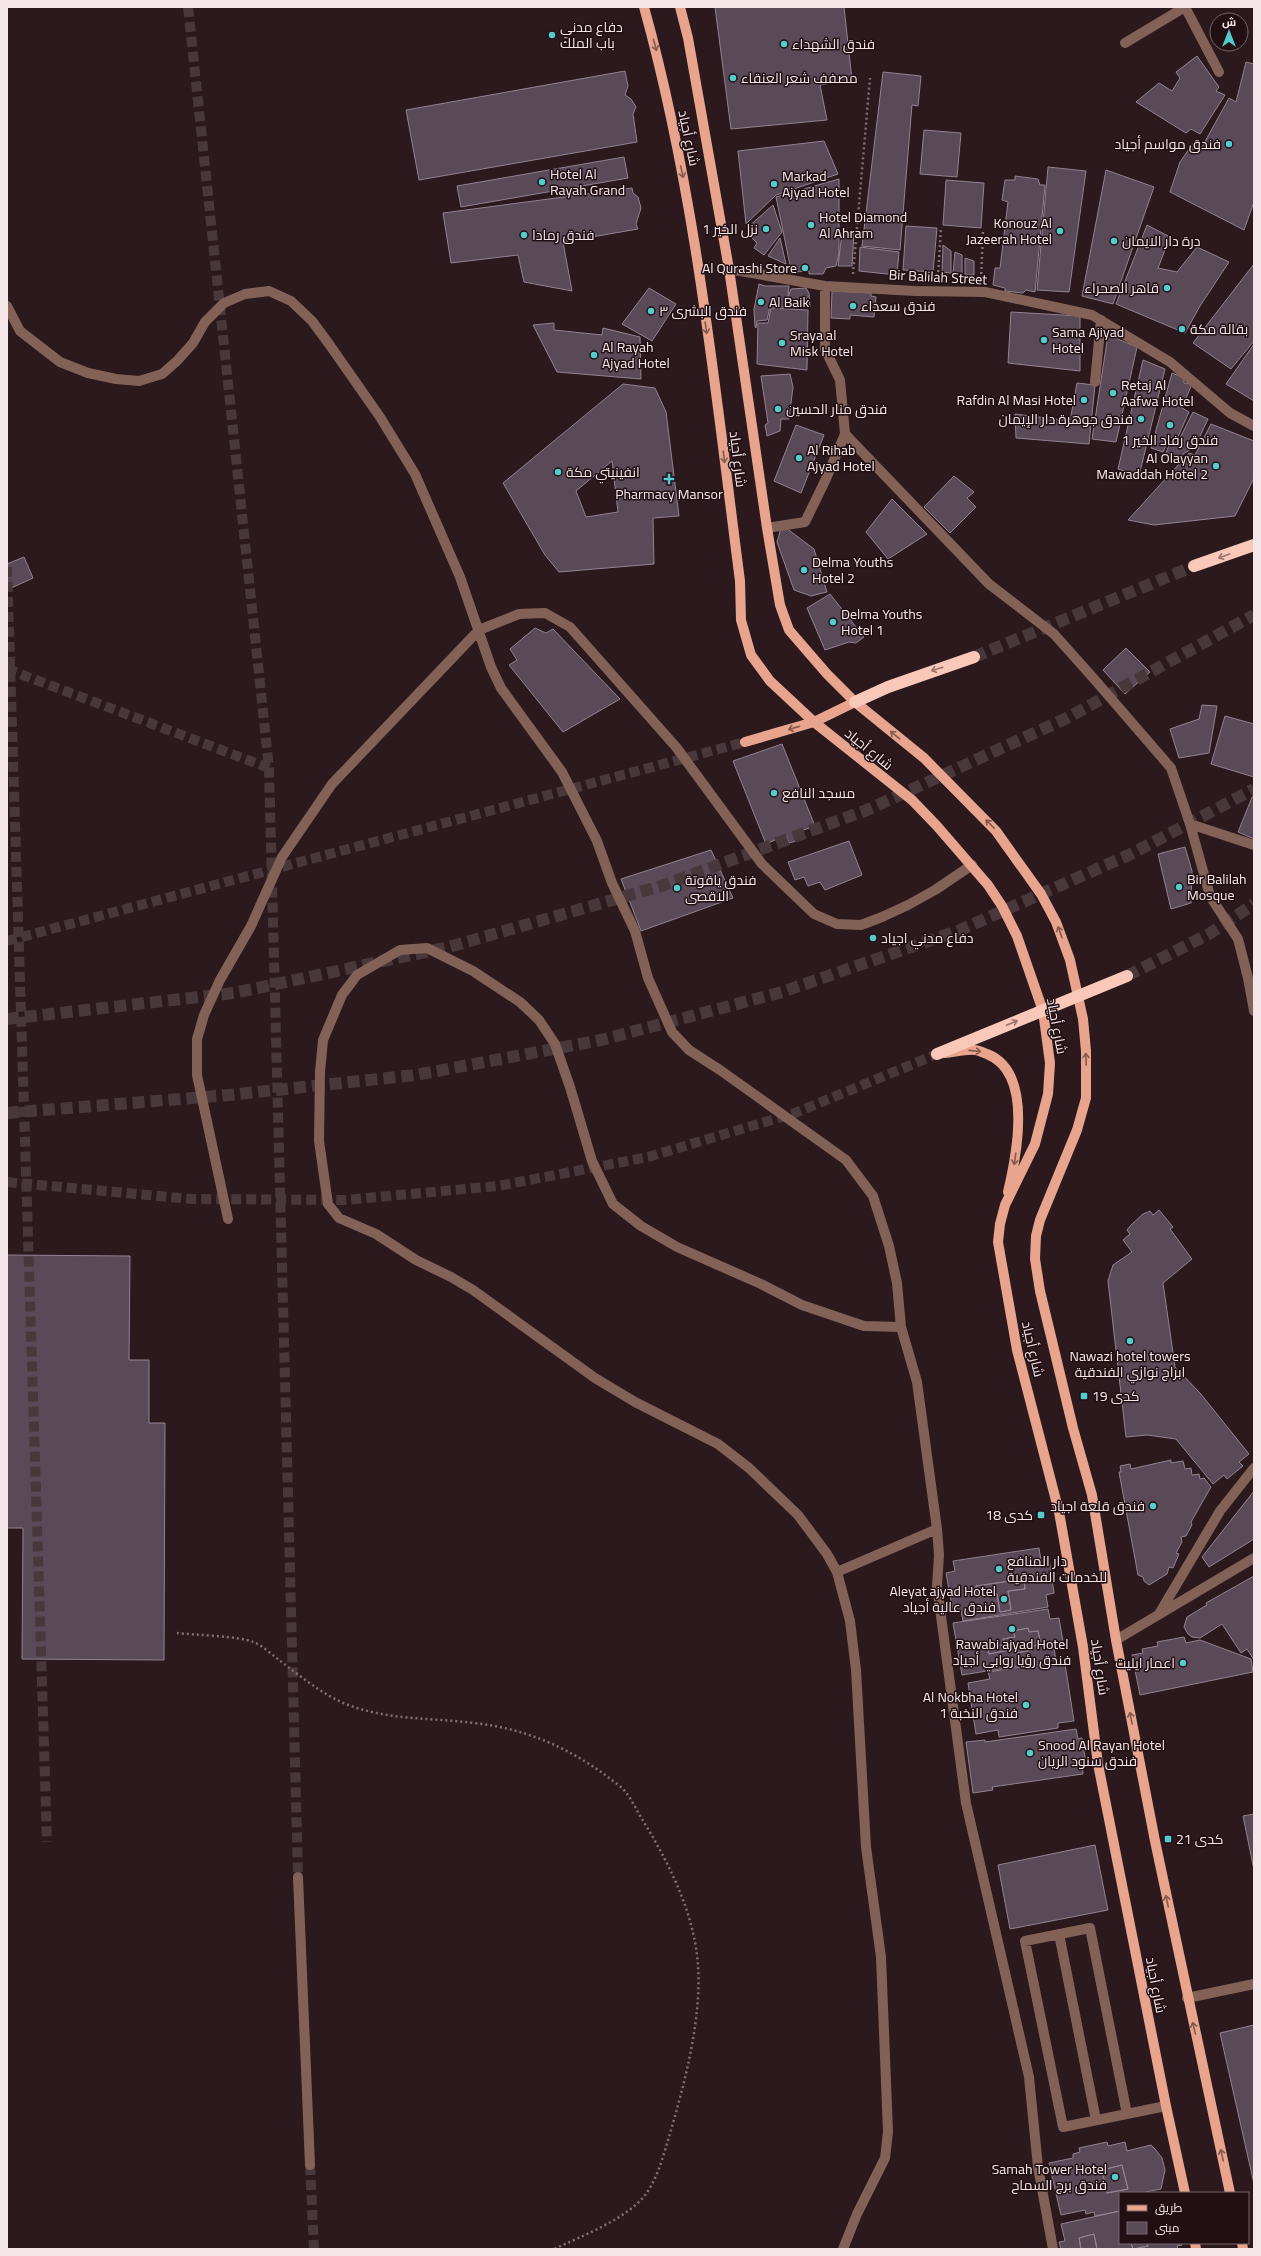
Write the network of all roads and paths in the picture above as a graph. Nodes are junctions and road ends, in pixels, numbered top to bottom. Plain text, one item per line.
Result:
1 (644, 7) edge
2 (680, 7) edge
3 (1185, 7) edge
4 (1125, 43) dead end
5 (1219, 72) dead end
6 (870, 78) dead end
7 (941, 227) dead end
8 (983, 232) dead end
9 (729, 269) junction
10 (825, 286) junction
11 (852, 286) junction
12 (937, 291) junction
13 (980, 292) junction
14 (7, 306) edge
15 (1101, 320) junction
16 (1094, 382) dead end
17 (1254, 426) edge
18 (845, 434) junction
19 (767, 528) junction
20 (1254, 545) edge
21 (1194, 566) tunnel mouth
22 (479, 630) junction
23 (974, 657) tunnel mouth
24 (855, 702) junction
25 (814, 722) junction
26 (745, 742) tunnel mouth
27 (1190, 824) junction
28 (1254, 845) edge
29 (972, 865) junction
30 (1127, 976) tunnel mouth
31 (1078, 995) junction
32 (1043, 1011) junction
33 (1254, 1011) edge
34 (937, 1054) joint
35 (1005, 1205) junction
36 (228, 1219) dead end
37 (900, 1326) junction
38 (1254, 1468) edge
39 (937, 1529) junction
40 (1254, 1558) edge
41 (837, 1572) junction
42 (1159, 1614) junction
43 (177, 1633) dead end
44 (1116, 1640) junction
45 (298, 1877) tunnel mouth
46 (1059, 1934) junction
47 (1254, 1984) edge
48 (1187, 1998) junction
49 (1166, 2106) junction
50 (1127, 2114) junction
51 (1096, 2120) junction
52 (310, 2165) tunnel mouth
53 (1185, 2192) edge
54 (1230, 2192) edge
55 (554, 2249) edge
56 (843, 2249) edge
57 (1053, 2249) edge

1 -> 25 main road, شارع أجياد
2 - 9 main road, شارع أجياد
3 - 4 street
3 - 5 street
6 - 11 path
7 - 12 path
8 - 13 path
9 - 10 street, Bir Balilah Street
9 - 19 main road, شارع أجياد
10 - 11 street, Bir Balilah Street
10 - 18 street
11 - 12 street, Bir Balilah Street
12 - 13 street, Bir Balilah Street
13 - 15 street, Bir Balilah Street
14 - 22 street
15 - 16 street
15 - 17 street, Bir Balilah Street
18 - 19 street
18 - 27 street
19 - 24 main road, شارع أجياد
20 -> 21 highway
22 - 29 street
22 - 36 street
22 - 37 street
23 -> 24 highway
24 - 25 main road
31 -> 24 main road, شارع أجياد
25 -> 26 main road
25 - 29 main road, شارع أجياد
27 - 28 street
27 - 33 street
29 - 32 main road, شارع أجياد
30 - 31 highway
31 - 32 highway
44 -> 31 main road, شارع أجياد
34 -> 32 highway
32 - 35 main road, شارع أجياد
34 -> 35 main road
35 - 49 main road, شارع أجياد
37 - 39 street
37 - 41 street
38 - 42 street
39 - 41 street
39 - 57 street
40 - 42 street
41 - 56 street
42 - 44 street
43 - 55 path
48 -> 44 main road, شارع أجياد
45 - 52 street
46 - 50 street
46 - 51 street
46 - 51 street
47 - 48 street
54 -> 48 main road, شارع أجياد
49 - 50 street
49 - 53 main road, شارع أجياد
50 - 51 street

